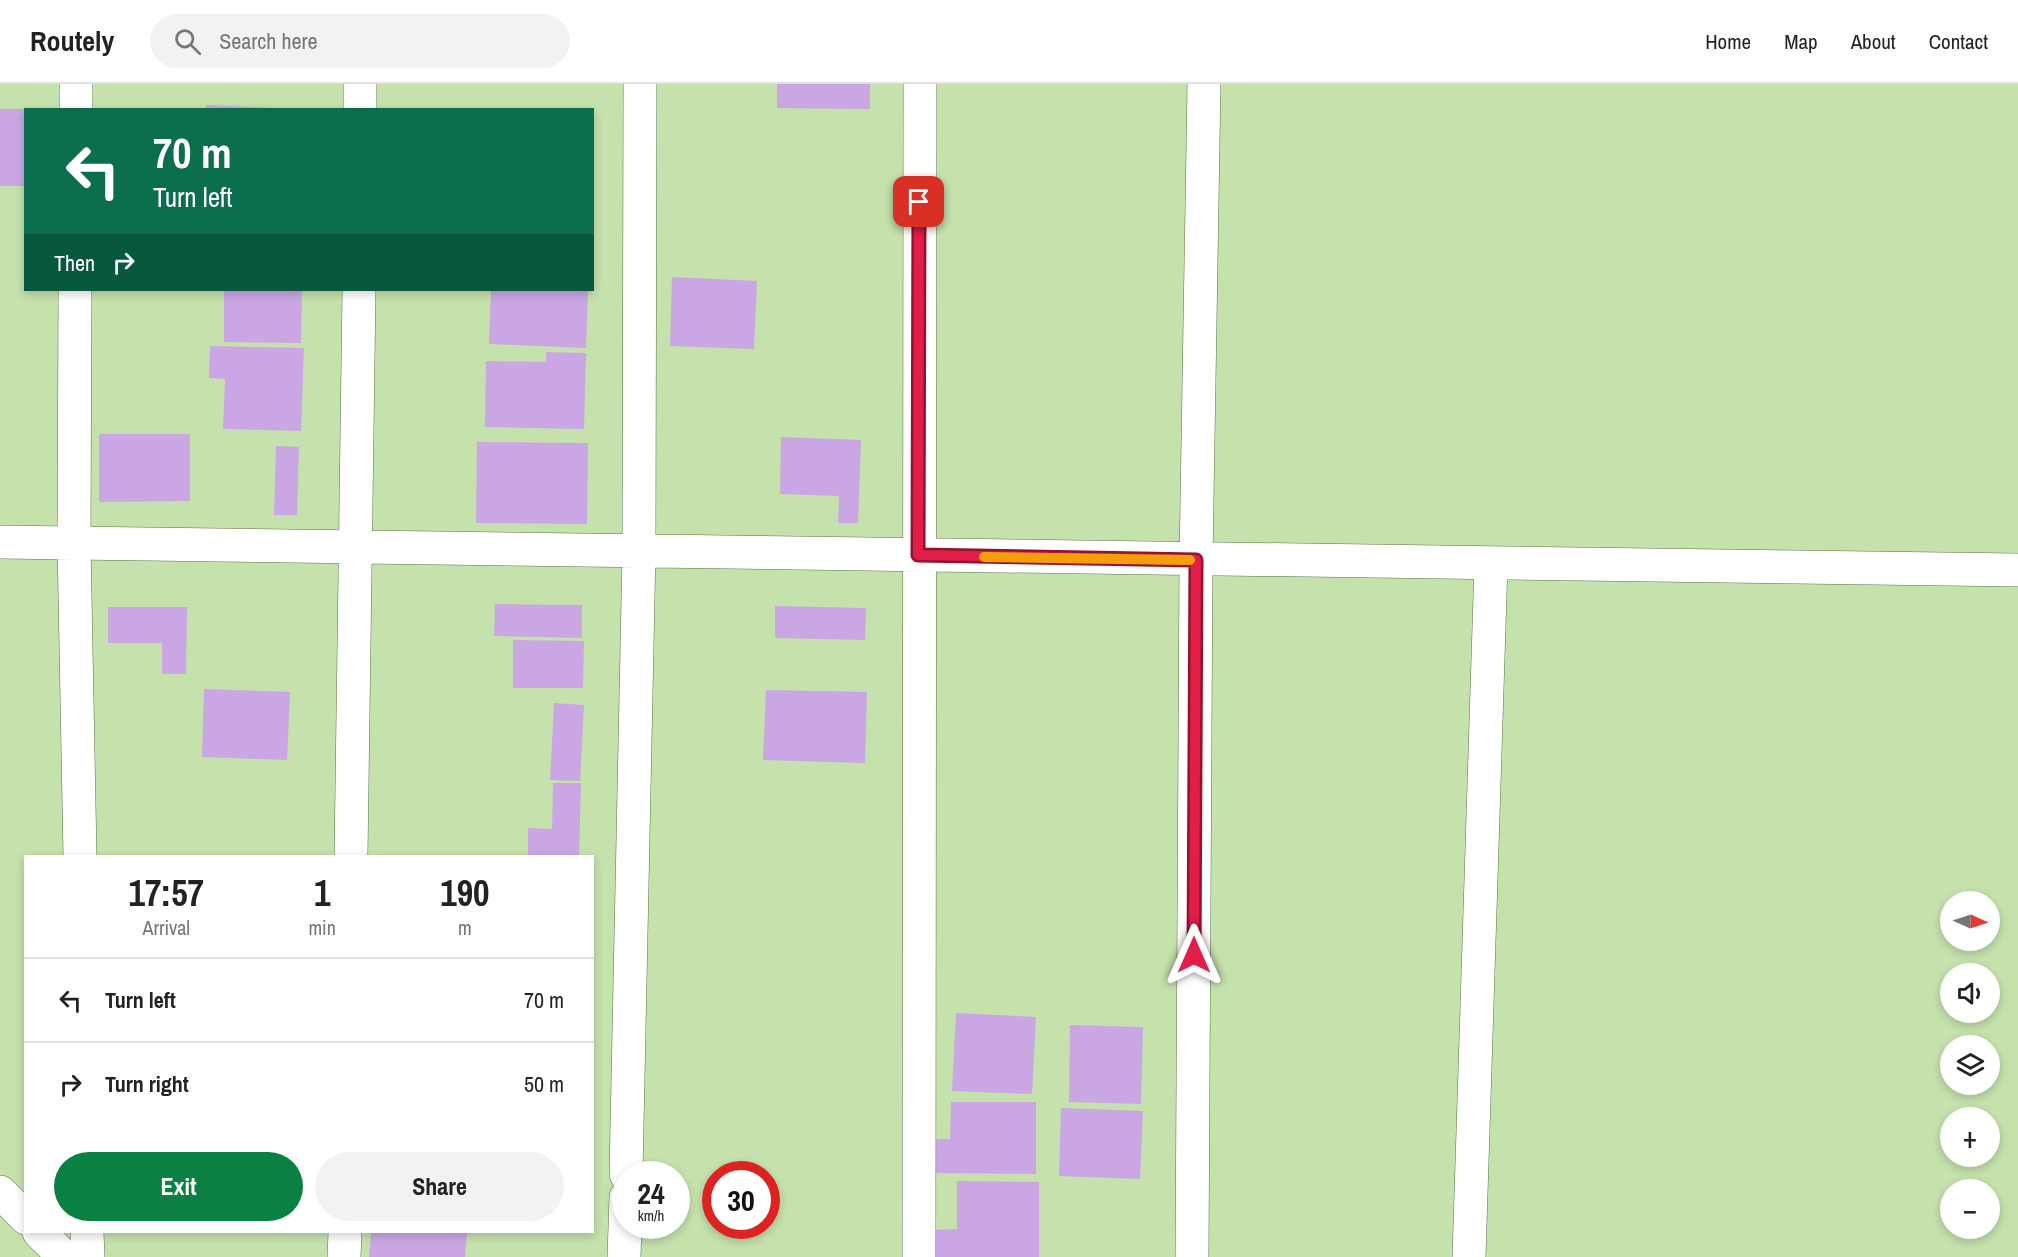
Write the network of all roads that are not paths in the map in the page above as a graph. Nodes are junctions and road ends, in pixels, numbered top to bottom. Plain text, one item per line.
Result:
1 (76, 84) edge
2 (360, 84) edge
3 (640, 84) edge
4 (920, 84) edge
5 (1204, 84) edge
6 (76, 108) edge
7 (360, 108) edge
8 (75, 291) edge
9 (359, 291) edge
10 (0, 542) edge
11 (74, 543) junction
12 (357, 547) junction
13 (639, 551) junction
14 (918, 555) junction
15 (1196, 560) junction
16 (1491, 564) junction
17 (2018, 570) edge
18 (80, 855) edge
19 (351, 855) edge
20 (626, 1161) edge
21 (0, 1192) edge
22 (24, 1216) edge
23 (40, 1233) edge
24 (87, 1233) edge
25 (345, 1233) edge
26 (625, 1239) edge
27 (64, 1257) edge
28 (88, 1257) edge
29 (344, 1257) edge
30 (624, 1257) edge
31 (919, 1257) edge
32 (1192, 1257) edge
33 (1469, 1257) edge

1 - 6 street
2 - 7 street
3 - 13 street
4 - 14 street
5 - 15 street
8 - 11 street
9 - 12 street
10 - 11 street
11 - 12 street
11 - 18 street
12 - 13 street
12 - 19 street
13 - 14 street
13 - 20 street
14 - 15 street
14 - 31 street
15 - 16 street
15 - 32 street
16 - 17 street
16 - 33 street
21 - 22 street
23 - 27 street
24 - 28 street
25 - 29 street
26 - 30 street

